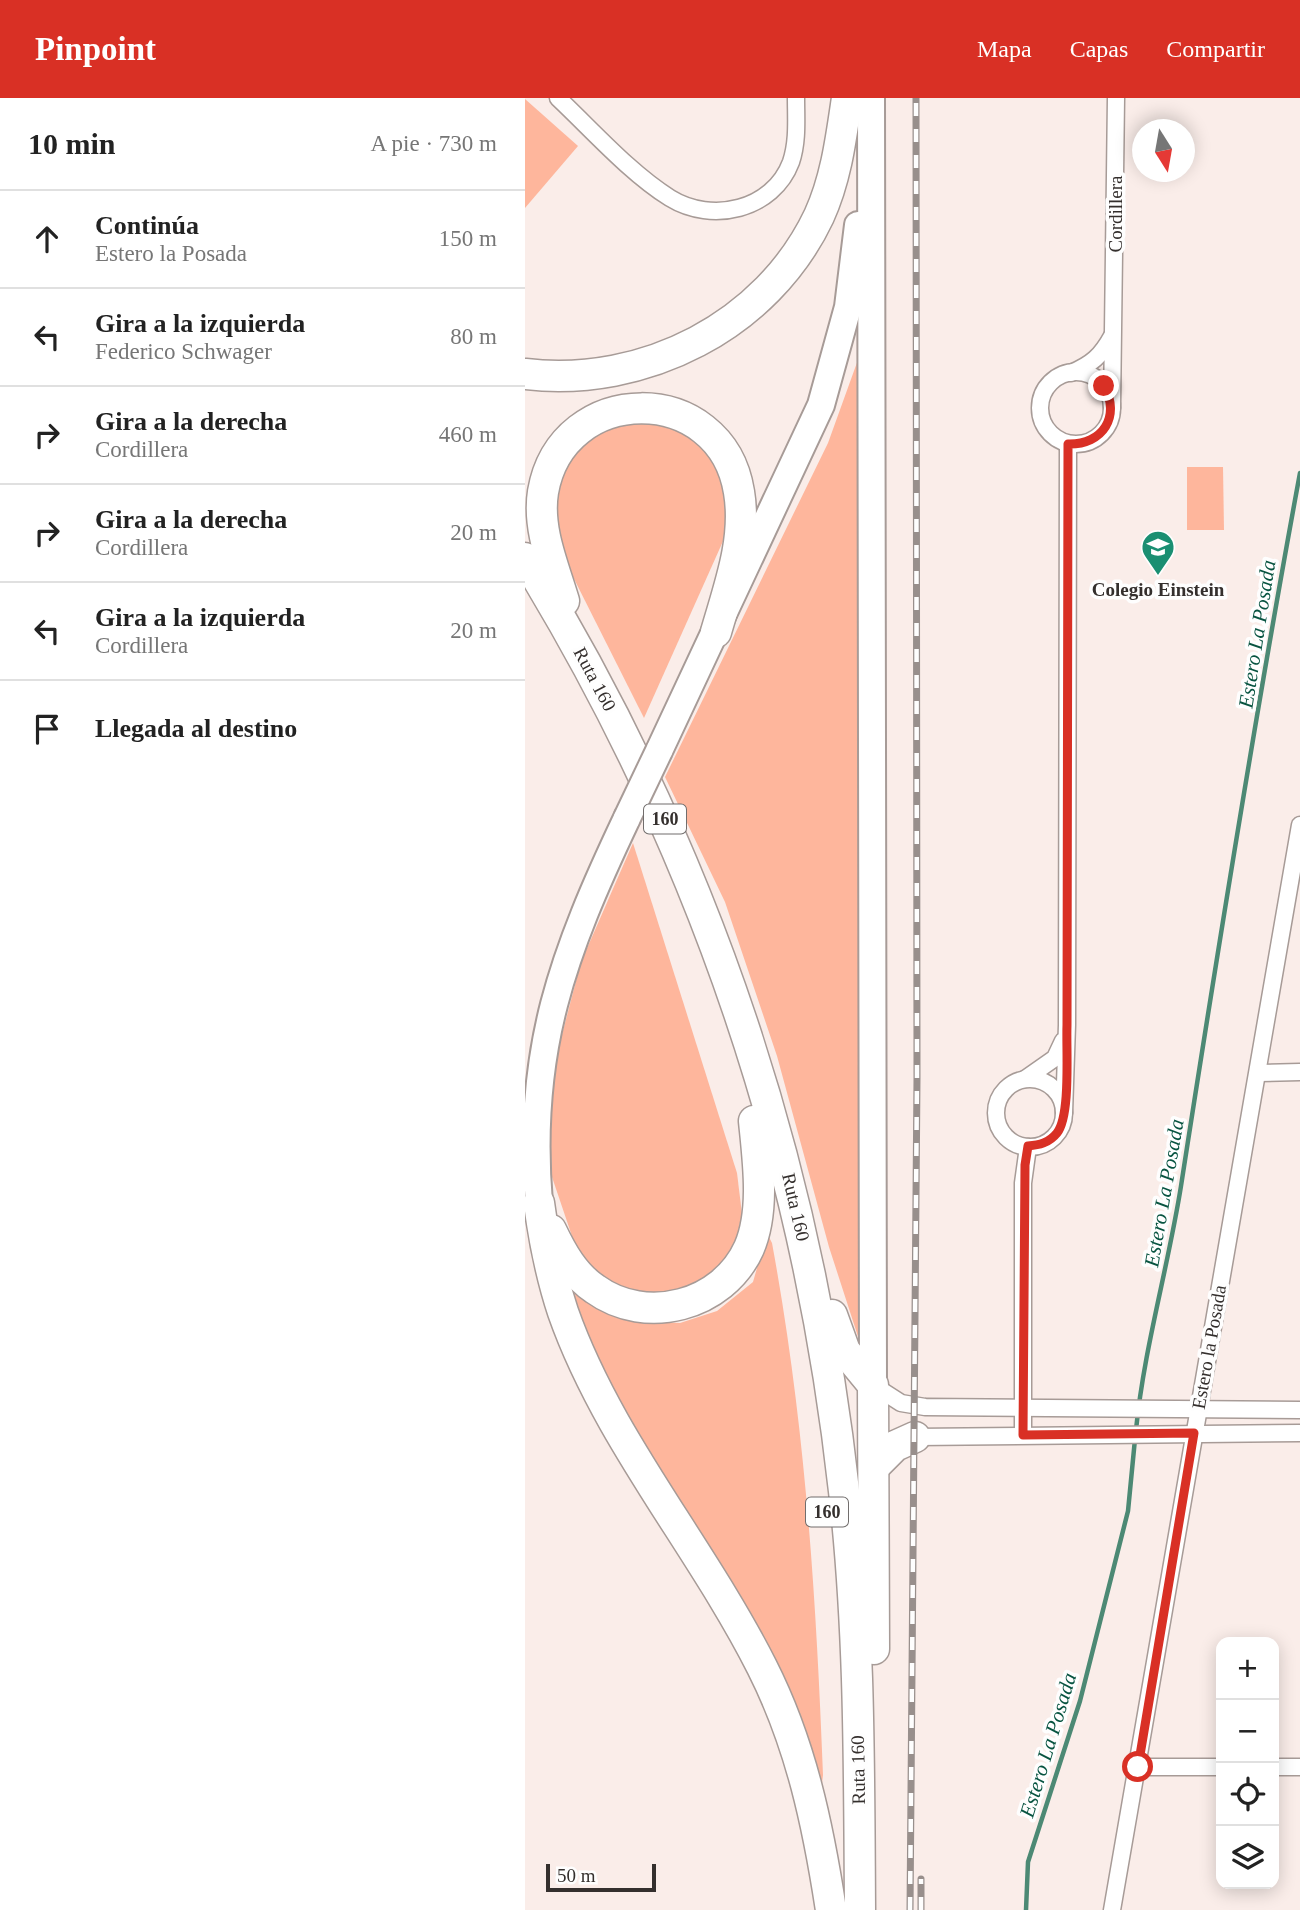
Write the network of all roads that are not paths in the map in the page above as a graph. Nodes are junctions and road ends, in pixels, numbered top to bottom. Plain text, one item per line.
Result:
1 (558, 98) edge
2 (796, 98) edge
3 (847, 98) edge
4 (870, 98) edge
5 (1116, 98) edge
6 (1114, 330) junction
7 (1071, 373) junction
8 (525, 374) edge
9 (1112, 408) junction
10 (1068, 444) junction
11 (525, 558) edge
12 (525, 594) edge
13 (716, 632) junction
14 (576, 642) junction
15 (1300, 825) edge
16 (1067, 1025) junction
17 (1300, 1072) edge
18 (1258, 1073) junction
19 (1025, 1079) junction
20 (1064, 1112) junction
21 (754, 1121) junction
22 (1028, 1146) junction
23 (539, 1203) junction
24 (806, 1247) junction
25 (873, 1385) junction
26 (1023, 1410) junction
27 (1198, 1410) junction
28 (1300, 1410) edge
29 (1194, 1433) junction
30 (1300, 1433) edge
31 (1023, 1435) junction
32 (915, 1437) joint
33 (874, 1467) junction
34 (1138, 1767) junction
35 (1216, 1767) edge
36 (1279, 1767) edge
37 (1300, 1768) edge
38 (859, 1826) junction
39 (831, 1910) edge
40 (840, 1910) edge
41 (860, 1910) edge
42 (1112, 1910) edge

1 - 2 street
3 - 8 highway
4 - 13 main road
4 - 25 main road
5 - 6 street, Cordillera
6 - 7 street
6 - 9 street, Cordillera
7 - 9 street
7 - 10 street
9 - 10 street, Cordillera
10 - 16 street
11 - 14 highway, Ruta 160 / 160
12 - 21 highway, Ruta 160 / 160
13 - 14 highway
13 - 23 main road, bridge
14 - 24 highway, Ruta 160 / 160
15 - 18 street, Estero la Posada
16 - 19 street
16 - 20 street
17 - 18 street
18 - 27 street, Estero la Posada
19 - 20 street
19 - 22 street
20 - 22 street
21 - 23 highway
21 - 40 highway, Ruta 160 / 160
22 - 26 street
23 - 39 highway
24 - 25 highway
24 - 38 highway, Ruta 160 / 160
25 - 26 street
25 - 33 highway
26 - 27 street
26 - 31 street
27 - 28 street
27 - 29 street, Estero la Posada
29 - 30 street
29 - 31 street
29 - 34 street, Estero la Posada
31 - 32 street
32 - 33 highway
33 - 38 highway
34 - 35 street
34 - 42 street, Estero la Posada
36 - 37 street
38 - 41 highway, Ruta 160 / 160

